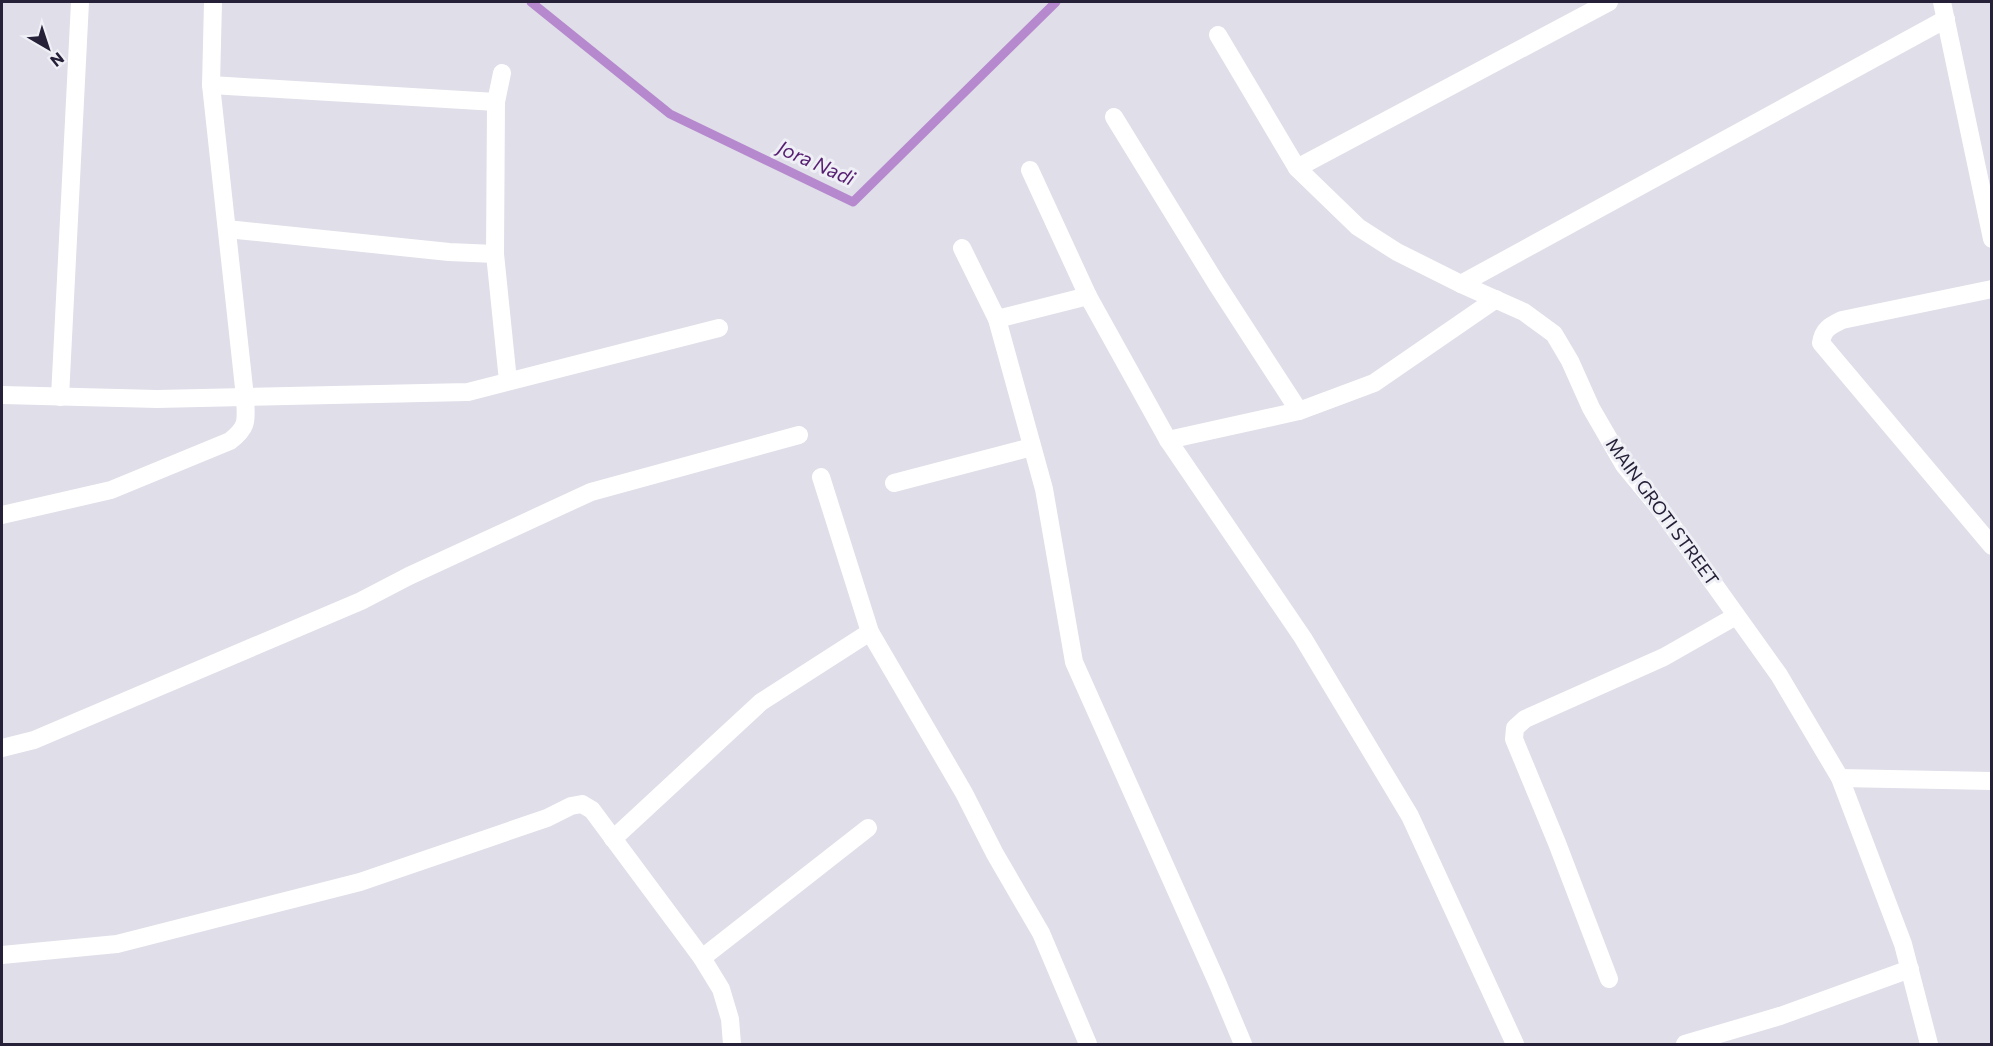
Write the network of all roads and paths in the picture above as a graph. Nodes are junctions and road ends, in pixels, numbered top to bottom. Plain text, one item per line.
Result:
1 (80, 2) edge
2 (213, 2) edge
3 (1609, 2) edge
4 (1944, 10) edge
5 (1218, 35) dead end
6 (502, 73) dead end
7 (211, 85) junction
8 (496, 102) junction
9 (1114, 117) dead end
10 (1297, 168) junction
11 (1030, 170) dead end
12 (1988, 201) edge
13 (227, 229) junction
14 (1992, 239) edge
15 (962, 248) dead end
16 (495, 254) junction
17 (1461, 284) junction
18 (1992, 288) edge
19 (1088, 296) junction
20 (1496, 299) junction
21 (997, 319) junction
22 (719, 328) dead end
23 (508, 381) junction
24 (2, 396) edge
25 (60, 397) junction
26 (245, 397) junction
27 (1299, 411) junction
28 (798, 435) dead end
29 (1168, 440) junction
30 (1032, 447) junction
31 (821, 477) dead end
32 (894, 483) dead end
33 (2, 515) edge
34 (1992, 546) edge
35 (1736, 616) junction
36 (870, 632) junction
37 (2, 748) edge
38 (1840, 778) junction
39 (1992, 781) edge
40 (868, 828) dead end
41 (613, 839) junction
42 (2, 955) edge
43 (702, 958) junction
44 (1910, 969) junction
45 (1609, 979) dead end
46 (727, 1043) edge
47 (1088, 1044) edge
48 (1243, 1044) edge
49 (1515, 1044) edge
50 (1685, 1044) edge
51 (1929, 1044) edge

1 - 25 street
2 - 7 street
3 - 10 street
4 - 12 street
4 - 17 street
5 - 10 street, MAIN GROTI STREET
6 - 8 street
7 - 8 street
7 - 13 street
8 - 16 street
9 - 27 street
10 - 17 street, MAIN GROTI STREET
11 - 19 street
12 - 14 street
13 - 16 street
13 - 26 street
15 - 21 street
16 - 23 street
17 - 20 street, MAIN GROTI STREET
18 - 34 street
19 - 21 street
19 - 29 street
20 - 27 street
20 - 35 street, MAIN GROTI STREET
21 - 30 street
22 - 23 street
23 - 26 street
24 - 25 street
25 - 26 street
26 - 33 street
27 - 29 street
28 - 37 street
29 - 49 street
30 - 32 street
30 - 48 street
31 - 36 street
35 - 38 street, MAIN GROTI STREET
35 - 45 street
36 - 41 street
36 - 47 street
38 - 39 street
38 - 44 street, MAIN GROTI STREET
40 - 43 street
41 - 42 street
41 - 43 street
43 - 46 street
44 - 50 street
44 - 51 street, MAIN GROTI STREET

